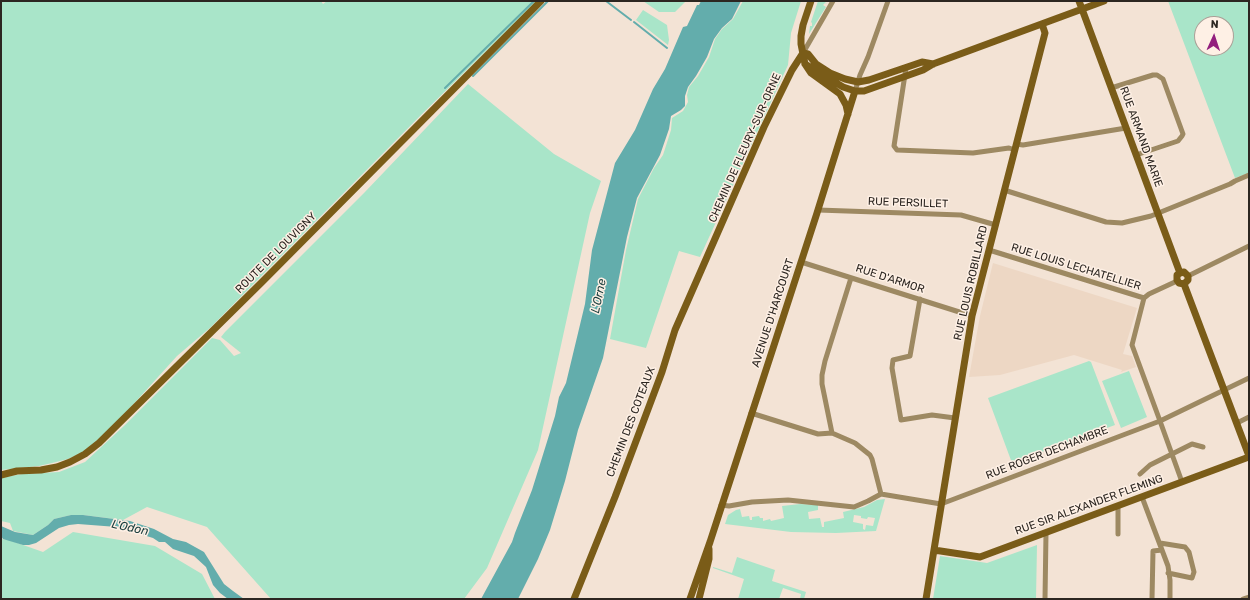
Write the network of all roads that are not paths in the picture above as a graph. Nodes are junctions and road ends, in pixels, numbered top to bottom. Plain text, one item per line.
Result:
1 (541, 1) edge
2 (811, 1) edge
3 (832, 1) edge
4 (888, 1) edge
5 (1079, 1) edge
6 (1104, 1) edge
7 (1082, 9) junction
8 (1042, 24) junction
9 (803, 53) junction
10 (805, 64) junction
11 (933, 64) junction
12 (906, 68) junction
13 (905, 76) junction
14 (858, 82) junction
15 (1112, 88) junction
16 (855, 91) junction
17 (848, 116) junction
18 (1126, 128) junction
19 (1015, 147) junction
20 (1136, 155) junction
21 (1249, 175) edge
22 (1004, 190) junction
23 (818, 210) junction
24 (1158, 213) junction
25 (996, 225) junction
26 (1249, 246) edge
27 (989, 250) junction
28 (708, 253) joint
29 (801, 262) junction
30 (1180, 272) junction
31 (1188, 276) junction
32 (851, 278) junction
33 (1181, 282) junction
34 (1144, 298) junction
35 (920, 299) junction
36 (972, 316) junction
37 (1249, 378) edge
38 (1224, 390) junction
39 (751, 414) junction
40 (1249, 417) edge
41 (956, 418) junction
42 (1160, 421) junction
43 (1237, 423) junction
44 (832, 433) junction
45 (1203, 447) dead end
46 (1172, 454) junction
47 (1249, 456) edge
48 (1140, 474) dead end
49 (1, 475) edge
50 (1182, 482) junction
51 (881, 494) junction
52 (1142, 497) junction
53 (941, 504) junction
54 (721, 505) junction
55 (1118, 506) junction
56 (1046, 533) junction
57 (1118, 534) dead end
58 (710, 542) junction
59 (1160, 543) junction
60 (934, 550) junction
61 (1162, 550) junction
62 (1168, 573) junction
63 (1249, 597) edge
64 (574, 599) edge
65 (690, 599) edge
66 (699, 599) edge
67 (926, 599) edge
68 (1044, 599) edge
69 (1152, 599) edge
70 (1170, 599) edge
71 (1243, 599) edge

1 - 49 street, ROUTE DE LOUVIGNY
2 - 9 street
3 - 9 street
4 - 14 street
5 - 7 street, RUE ARMAND MARIE
6 - 7 street
7 - 8 street
7 - 15 street, RUE ARMAND MARIE
8 - 11 street
8 - 19 street, RUE LOUIS ROBILLARD
9 - 10 street
9 - 14 street
9 - 28 street, CHEMIN DE FLEURY-SUR-ORNE
10 - 16 street
10 - 17 street
11 - 12 street
11 - 13 street
12 - 13 street
12 - 14 street
13 - 16 street
13 - 19 street
14 - 16 street
15 - 18 street, RUE ARMAND MARIE
15 - 20 street
16 - 17 street, AVENUE D'HARCOURT
17 - 23 street, AVENUE D'HARCOURT
18 - 19 street
18 - 20 street, RUE ARMAND MARIE
19 - 22 street, RUE LOUIS ROBILLARD
20 - 24 street, RUE ARMAND MARIE
21 - 24 street
22 - 24 street
22 - 25 street, RUE LOUIS ROBILLARD
23 - 25 street, RUE PERSILLET
23 - 29 street, AVENUE D'HARCOURT
24 - 30 street, RUE ARMAND MARIE
25 - 27 street, RUE LOUIS ROBILLARD
26 - 31 street
27 - 34 street, RUE LOUIS LECHATELLIER
27 - 36 street, RUE LOUIS ROBILLARD
28 - 64 street, CHEMIN DES COTEAUX
29 - 32 street, RUE D'ARMOR
29 - 39 street, AVENUE D'HARCOURT
30 - 31 street
30 - 33 street
31 - 33 street
32 - 35 street, RUE D'ARMOR
32 - 44 street
33 - 34 street, RUE LOUIS LECHATELLIER
33 - 38 street
34 - 42 street
35 - 36 street, RUE D'ARMOR
35 - 41 street
36 - 41 street, RUE LOUIS ROBILLARD
37 - 38 street, RUE ROGER DECHAMBRE
38 - 42 street, RUE ROGER DECHAMBRE
38 - 43 street
39 - 44 street
39 - 54 street, AVENUE D'HARCOURT
40 - 43 street
41 - 53 street, RUE LOUIS ROBILLARD
42 - 46 street
42 - 53 street, RUE ROGER DECHAMBRE
43 - 47 street
44 - 51 street
45 - 46 street
46 - 48 street
46 - 50 street
47 - 50 street, RUE SIR ALEXANDER FLEMING
50 - 52 street, RUE SIR ALEXANDER FLEMING
51 - 53 street
51 - 54 street
52 - 55 street, RUE SIR ALEXANDER FLEMING
52 - 59 street
53 - 60 street, RUE LOUIS ROBILLARD
54 - 58 street, AVENUE D'HARCOURT
55 - 56 street, RUE SIR ALEXANDER FLEMING
55 - 57 street
56 - 60 street, RUE SIR ALEXANDER FLEMING
56 - 68 street
58 - 65 street, AVENUE D'HARCOURT
58 - 66 street, AVENUE D'HARCOURT
59 - 61 street
59 - 62 street
60 - 67 street, RUE LOUIS ROBILLARD
61 - 62 street
61 - 69 street
62 - 70 street
63 - 71 street

